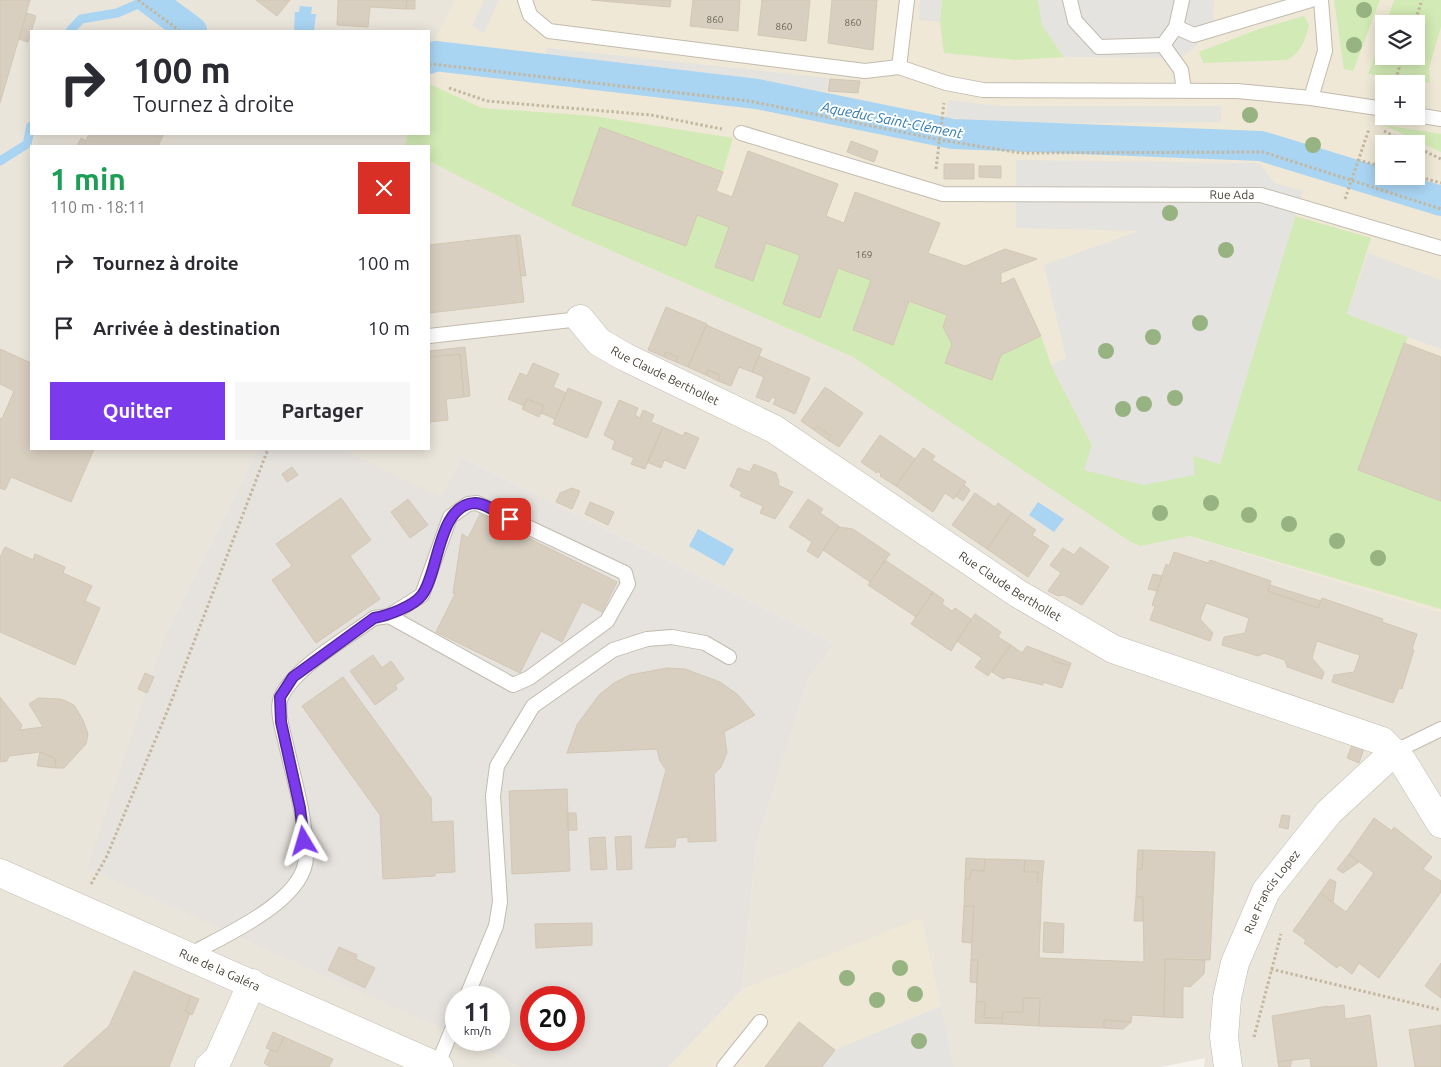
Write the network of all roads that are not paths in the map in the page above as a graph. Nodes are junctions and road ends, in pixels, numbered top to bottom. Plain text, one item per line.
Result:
1 (525, 0) edge
2 (907, 0) edge
3 (1070, 0) edge
4 (1182, 0) edge
5 (1312, 0) edge
6 (1321, 0) edge
7 (1176, 27) junction
8 (1163, 45) junction
9 (899, 67) junction
10 (1184, 90) junction
11 (1311, 98) junction
12 (1375, 108) edge
13 (1425, 116) edge
14 (1441, 119) edge
15 (741, 133) road end
16 (1441, 248) edge
17 (580, 320) joint
18 (430, 336) edge
19 (389, 616) junction
20 (729, 657) dead end
21 (1441, 729) edge
22 (1394, 752) junction
23 (1441, 824) edge
24 (0, 873) edge
25 (189, 955) junction
26 (252, 983) junction
27 (471, 986) edge
28 (760, 1022) dead end
29 (445, 1048) edge
30 (438, 1066) edge
31 (209, 1067) edge
32 (724, 1067) edge
33 (1228, 1067) edge

1 - 9 lane
2 - 9 lane
3 - 8 lane
4 - 7 lane
5 - 7 lane
6 - 11 lane
7 - 8 lane
8 - 10 lane
9 - 10 lane
10 - 11 lane
11 - 12 lane
13 - 14 lane
15 - 16 lane, Rue Ada
17 - 18 lane
17 - 22 street, Rue Claude Berthollet
19 - 19 lane
19 - 25 lane
20 - 27 lane
21 - 22 lane
22 - 23 street, Rue Claude Berthollet
22 - 33 street, Rue Francis Lopez
24 - 25 street, Rue de la Galéra
25 - 26 street, Rue de la Galéra
26 - 30 street, Rue de la Galéra
26 - 31 street
28 - 32 lane
29 - 30 lane

